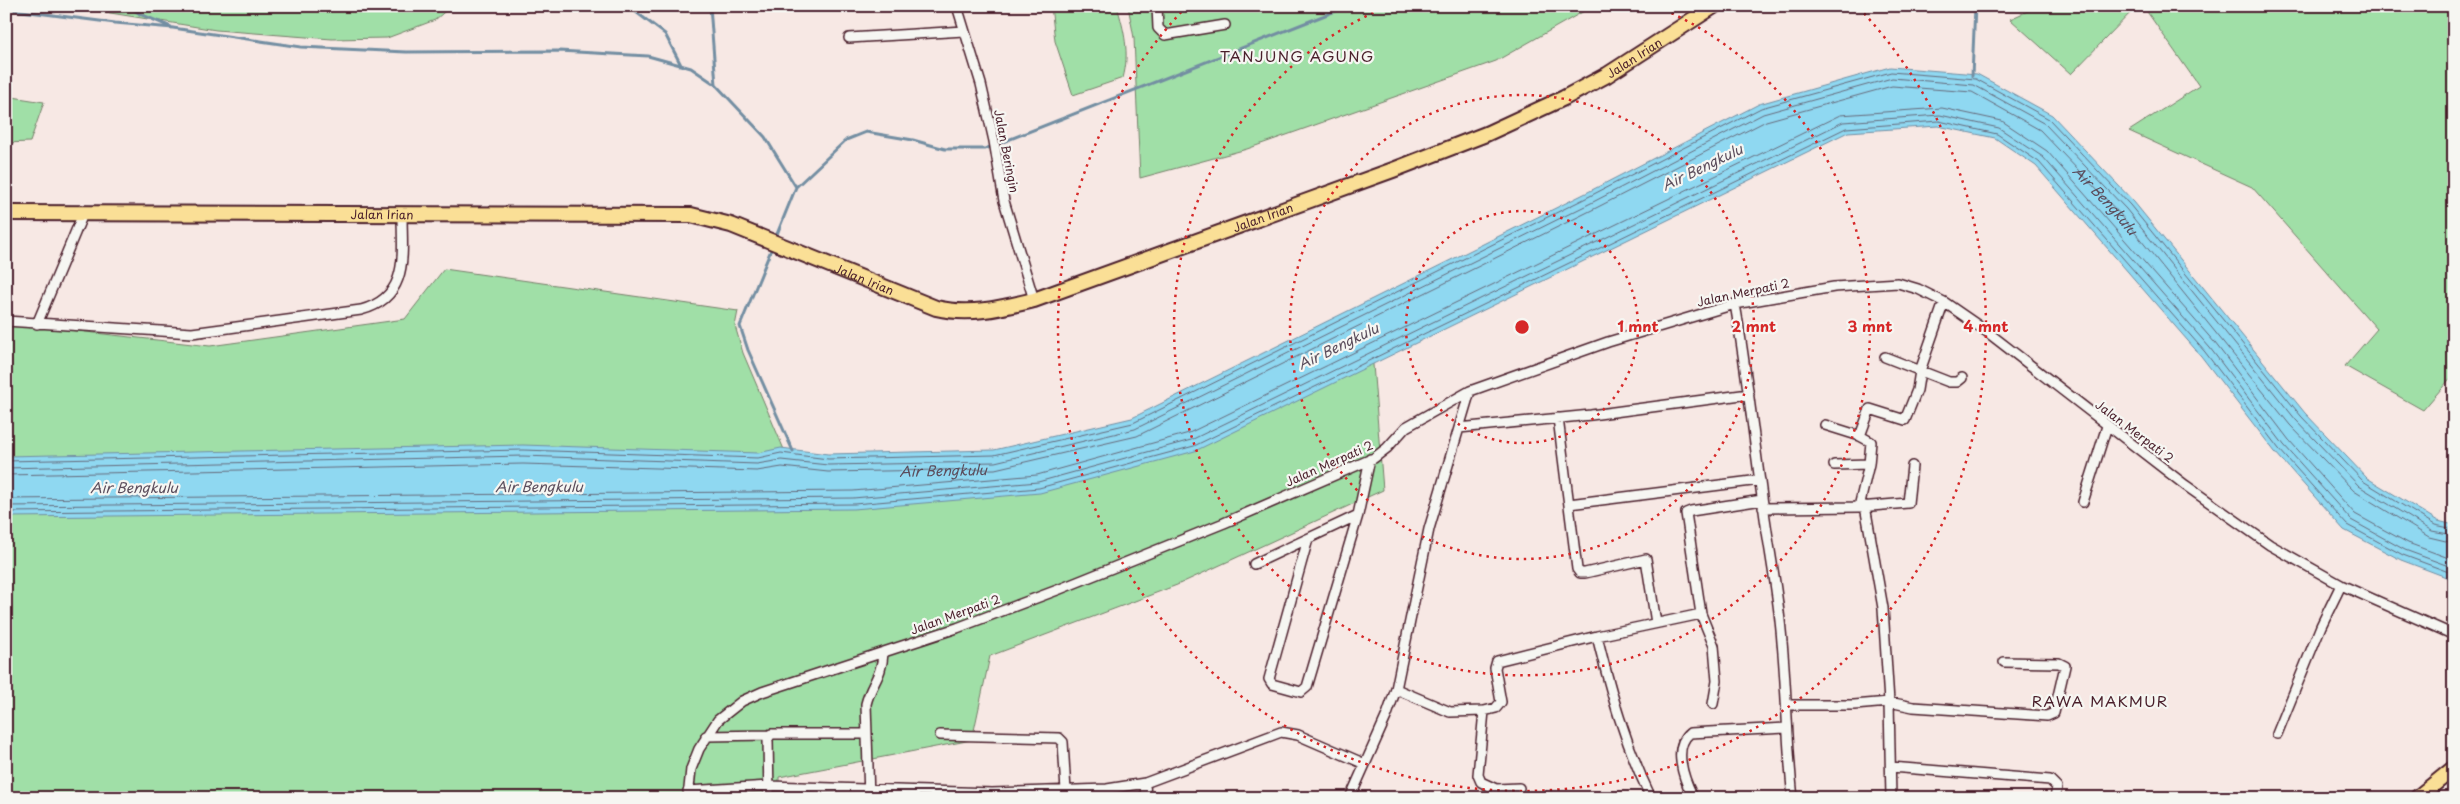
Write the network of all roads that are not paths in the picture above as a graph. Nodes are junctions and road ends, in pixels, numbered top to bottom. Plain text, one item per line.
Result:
1 (957, 6) edge
2 (1157, 6) edge
3 (1706, 8) edge
4 (1226, 25) dead end
5 (964, 31) junction
6 (849, 38) dead end
7 (6, 213) edge
8 (83, 214) junction
9 (402, 215) junction
10 (1034, 300) junction
11 (1944, 302) junction
12 (1735, 304) junction
13 (6, 321) edge
14 (37, 324) junction
15 (1885, 357) dead end
16 (1920, 371) junction
17 (1962, 378) dead end
18 (1470, 391) junction
19 (1749, 394) junction
20 (1558, 418) junction
21 (1825, 425) dead end
22 (2107, 426) junction
23 (1459, 428) junction
24 (1860, 436) junction
25 (1370, 459) junction
26 (1869, 464) junction
27 (1834, 465) dead end
28 (1912, 466) dead end
29 (1760, 480) junction
30 (2083, 502) dead end
31 (1569, 504) junction
32 (1763, 504) junction
33 (1862, 506) junction
34 (1358, 515) junction
35 (1308, 539) junction
36 (1254, 564) dead end
37 (2341, 585) junction
38 (1700, 614) junction
39 (1656, 623) junction
40 (2454, 635) edge
41 (1597, 636) junction
42 (882, 653) junction
43 (2004, 662) dead end
44 (1396, 689) junction
45 (1889, 702) junction
46 (1714, 704) dead end
47 (1787, 705) junction
48 (1484, 711) junction
49 (1787, 728) junction
50 (867, 734) junction
51 (2277, 734) dead end
52 (770, 735) junction
53 (940, 735) dead end
54 (706, 736) junction
55 (1365, 764) junction
56 (1890, 767) junction
57 (2454, 768) edge
58 (1145, 783) junction
59 (769, 786) junction
60 (1519, 788) dead end
61 (1066, 791) junction
62 (1497, 793) edge
63 (688, 794) edge
64 (869, 794) edge
65 (992, 795) edge
66 (1692, 795) dead end
67 (770, 798) edge
68 (1146, 798) edge
69 (1350, 798) edge
70 (1651, 798) edge
71 (1793, 798) edge
72 (1891, 798) edge
73 (2055, 798) edge
74 (2417, 798) edge

1 - 5 street, Jalan Beringin
2 - 4 street
3 - 10 main road, Jalan Irian
5 - 6 street
5 - 10 street, Jalan Beringin
7 - 8 main road, Jalan Irian
8 - 9 main road, Jalan Irian
8 - 14 street
9 - 10 main road, Jalan Irian
9 - 14 street
11 - 12 street, Jalan Merpati 2
11 - 16 street
11 - 22 street, Jalan Merpati 2
12 - 18 street, Jalan Merpati 2
12 - 19 street
13 - 14 street
15 - 16 street
16 - 17 street
16 - 24 street
18 - 23 street
18 - 25 street, Jalan Merpati 2
19 - 20 street
19 - 29 street
20 - 23 street
20 - 31 street
21 - 24 street
22 - 30 street
22 - 37 street, Jalan Merpati 2
23 - 44 street
24 - 26 street
25 - 34 street
25 - 42 street, Jalan Merpati 2
26 - 27 street
26 - 33 street
28 - 33 street
29 - 31 street
29 - 32 street
31 - 39 street
32 - 33 street
32 - 38 street
32 - 47 street
33 - 45 street
34 - 35 street
34 - 35 street
35 - 36 street
37 - 40 street, Jalan Merpati 2
37 - 51 street
38 - 39 street
38 - 46 street
39 - 41 street
41 - 48 street
41 - 70 street
42 - 50 street
42 - 54 street, Jalan Merpati 2
43 - 45 street
44 - 48 street
44 - 55 street
45 - 47 street
45 - 56 street
47 - 49 street
48 - 62 street
49 - 66 street
49 - 71 street
50 - 52 street
50 - 64 street
52 - 54 street
52 - 59 street
53 - 61 street
54 - 63 street, Jalan Merpati 2
55 - 58 street
55 - 69 street
56 - 72 street
56 - 73 street
57 - 74 main road
58 - 61 street
58 - 68 street
59 - 63 street
59 - 64 street
59 - 67 street
60 - 62 street
61 - 65 street
64 - 65 street

